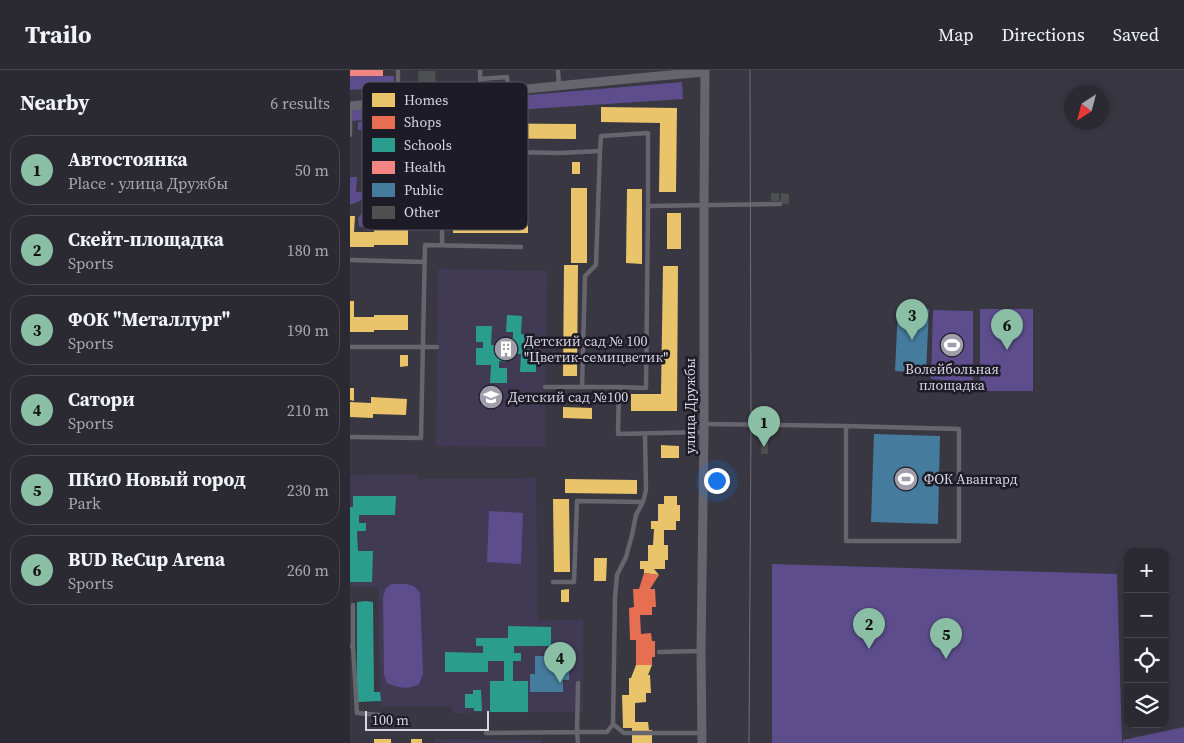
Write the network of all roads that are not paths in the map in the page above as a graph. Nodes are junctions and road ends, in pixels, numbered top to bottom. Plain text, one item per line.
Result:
1 (480, 70) edge
2 (558, 70) edge
3 (705, 71) edge
4 (659, 73) edge
5 (480, 79) junction
6 (480, 82) edge
7 (507, 82) edge
8 (559, 86) junction
9 (528, 89) edge
10 (350, 106) edge
11 (350, 135) edge
12 (600, 151) junction
13 (528, 152) edge
14 (780, 204) dead end
15 (648, 206) junction
16 (704, 206) junction
17 (442, 230) edge
18 (442, 245) junction
19 (521, 247) dead end
20 (350, 260) edge
21 (424, 262) junction
22 (350, 347) edge
23 (422, 347) junction
24 (437, 347) dead end
25 (546, 387) dead end
26 (582, 387) junction
27 (619, 387) junction
28 (846, 426) junction
29 (704, 428) junction
30 (644, 434) junction
31 (350, 438) edge
32 (643, 502) junction
33 (553, 582) dead end
34 (354, 605) dead end
35 (352, 646) edge
36 (701, 651) junction
37 (659, 652) dead end
38 (578, 683) dead end
39 (380, 715) dead end
40 (613, 724) junction
41 (578, 732) junction
42 (486, 733) dead end
43 (702, 733) junction
44 (578, 743) edge
45 (702, 743) edge

1 - 5 lane
2 - 8 lane
3 - 4 street
3 - 16 street, улица Дружбы
4 - 8 street
5 - 6 lane
5 - 7 lane
8 - 9 street
10 - 11 lane
12 - 13 lane
12 - 15 lane
12 - 26 lane
14 - 16 lane
15 - 16 lane
15 - 27 lane
16 - 29 street, улица Дружбы
17 - 18 lane
18 - 19 lane
18 - 21 lane
20 - 21 lane
21 - 23 lane
22 - 23 lane
23 - 24 lane
23 - 31 lane
25 - 26 lane
26 - 27 lane
27 - 30 lane
28 - 28 lane
28 - 29 lane
29 - 30 lane
29 - 36 street, улица Дружбы
30 - 32 lane
32 - 33 lane
32 - 40 lane
34 - 35 lane
35 - 39 lane
36 - 37 lane
36 - 43 street, улица Дружбы
38 - 41 lane
40 - 41 lane
40 - 43 lane
41 - 42 lane
41 - 44 lane
43 - 45 street, улица Дружбы

